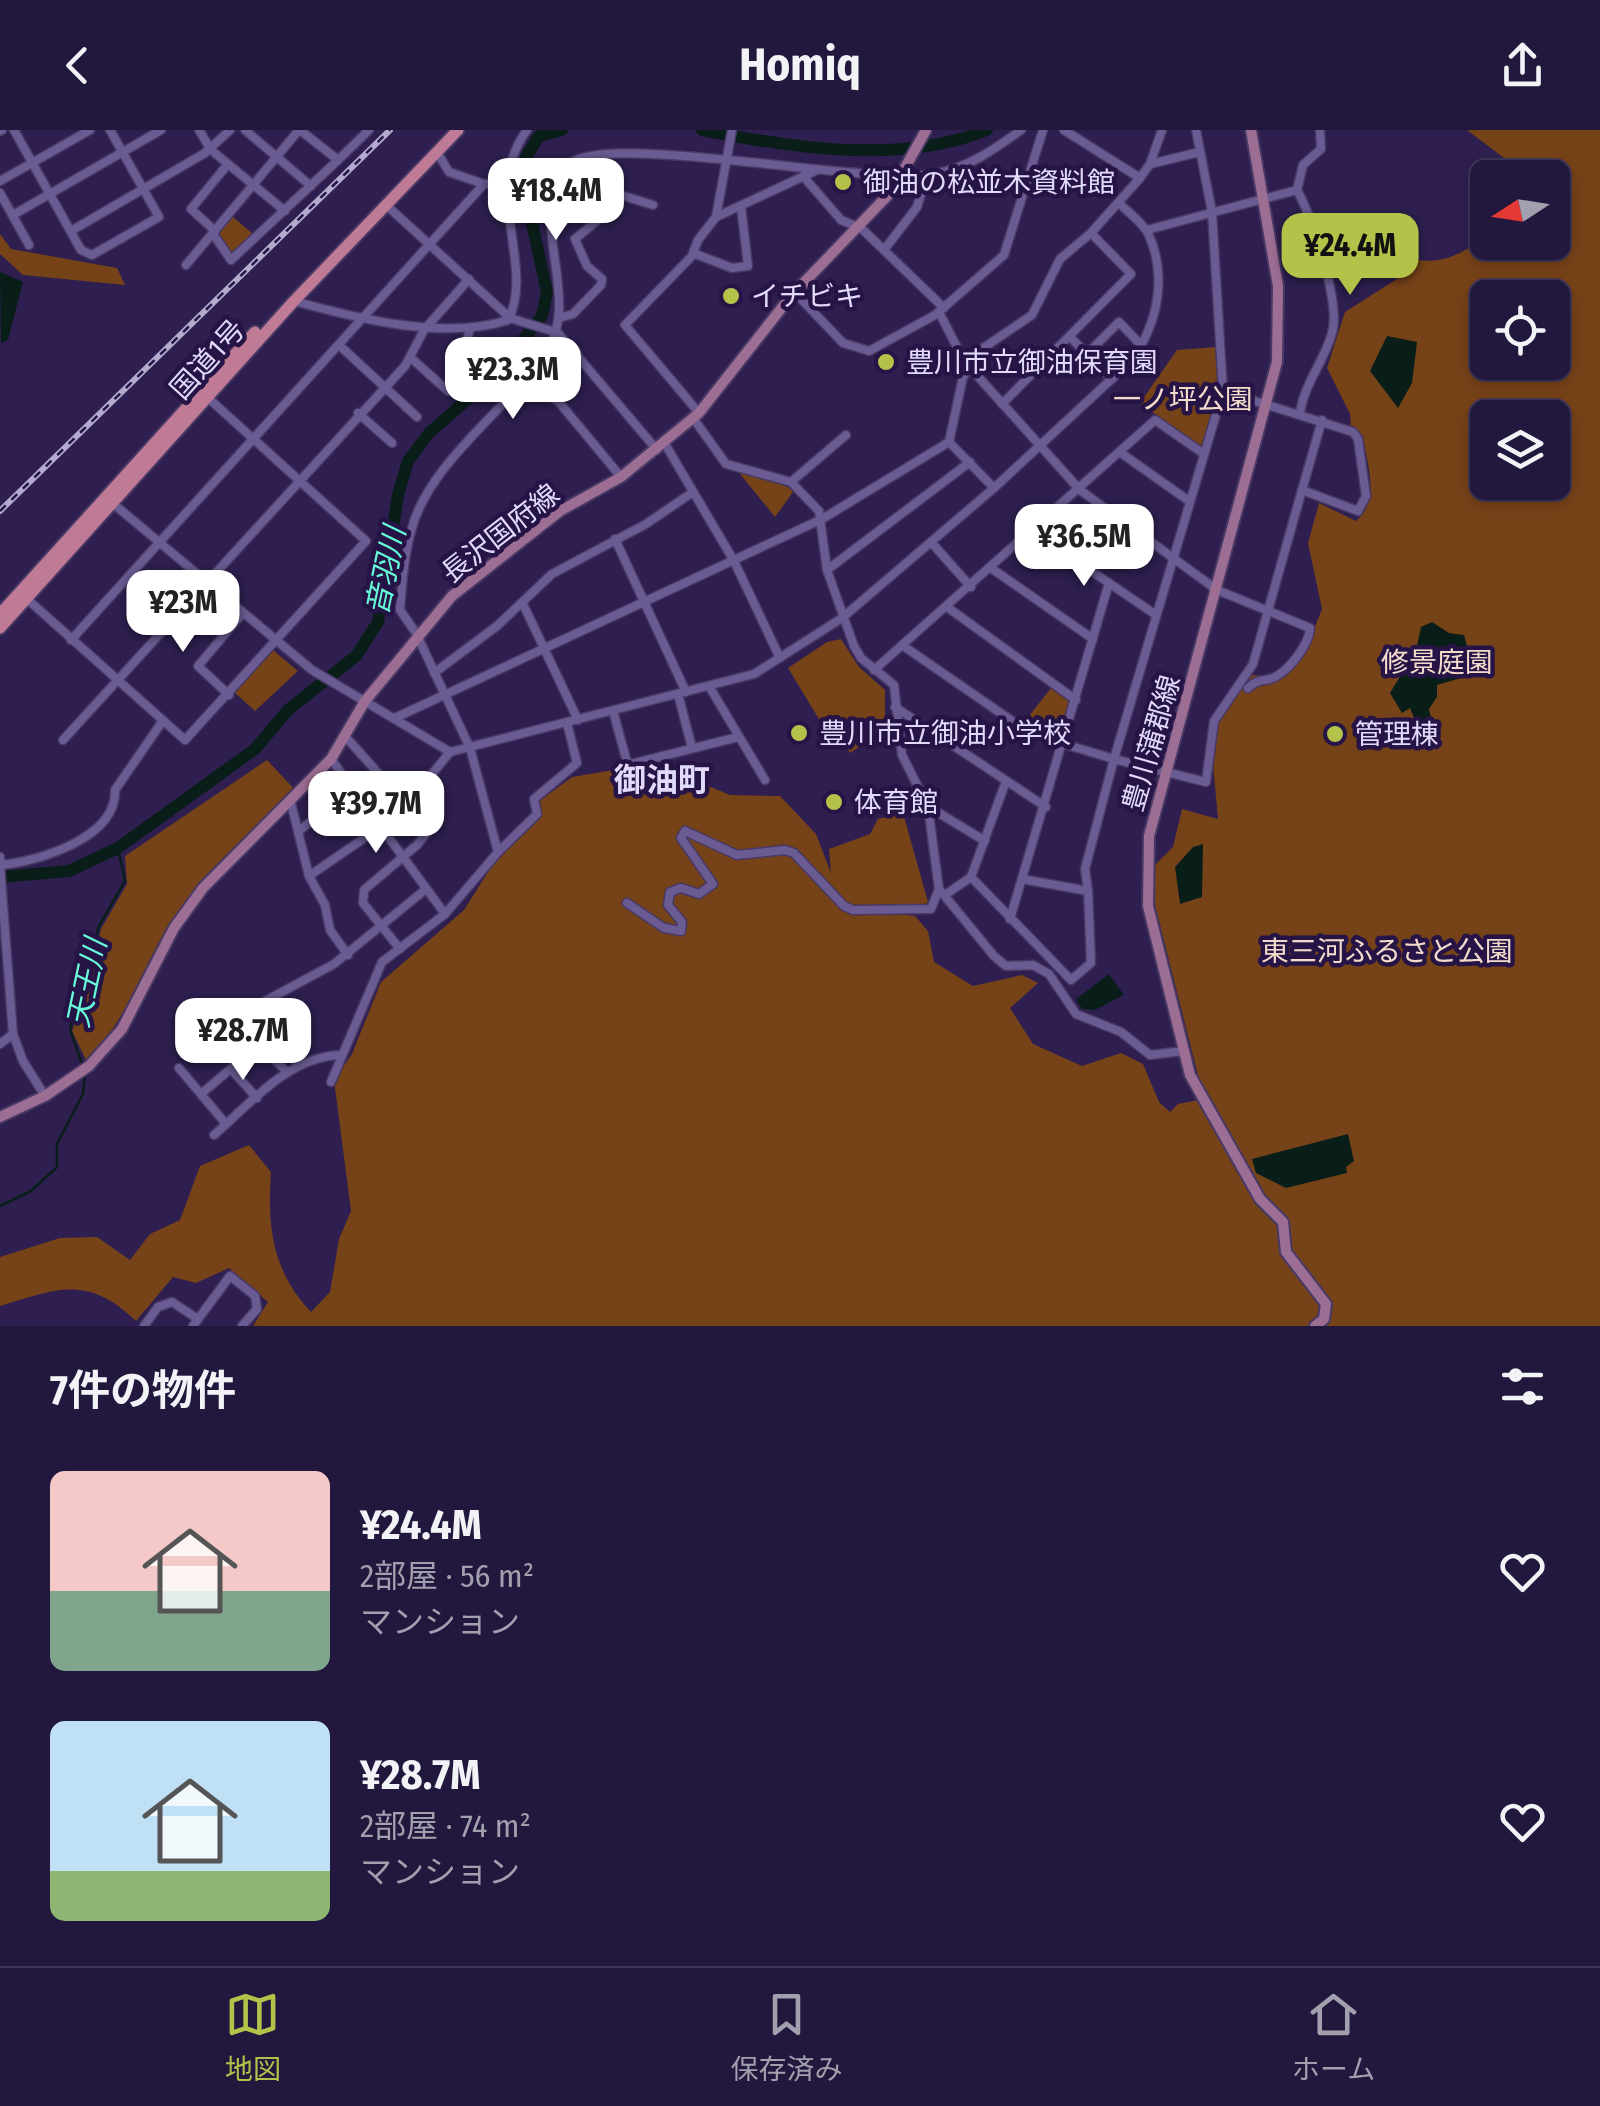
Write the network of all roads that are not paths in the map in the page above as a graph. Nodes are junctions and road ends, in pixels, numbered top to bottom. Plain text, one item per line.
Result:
1 (14, 130) edge
2 (90, 130) edge
3 (110, 130) edge
4 (160, 130) edge
5 (200, 130) edge
6 (230, 130) edge
7 (245, 130) edge
8 (300, 130) edge
9 (347, 130) edge
10 (369, 130) edge
11 (450, 130) edge
12 (458, 130) edge
13 (512, 130) edge
14 (732, 130) edge
15 (926, 130) edge
16 (1022, 130) edge
17 (1043, 130) edge
18 (1064, 130) edge
19 (1162, 130) edge
20 (1196, 130) edge
21 (1251, 130) edge
22 (1320, 130) edge
23 (525, 133) edge
24 (358, 141) junction
25 (210, 150) junction
26 (436, 151) junction
27 (122, 152) junction
28 (1200, 152) junction
29 (726, 155) junction
30 (277, 157) junction
31 (338, 160) junction
32 (32, 163) junction
33 (228, 164) junction
34 (1150, 164) junction
35 (818, 169) junction
36 (903, 174) junction
37 (927, 175) junction
38 (803, 176) junction
39 (1140, 178) junction
40 (0, 181) edge
41 (508, 183) junction
42 (484, 184) junction
43 (254, 185) junction
44 (311, 186) junction
45 (143, 188) junction
46 (598, 188) dead end
47 (1297, 190) junction
48 (0, 193) edge
49 (50, 193) junction
50 (621, 195) junction
51 (1264, 198) junction
52 (385, 204) junction
53 (1120, 204) junction
54 (654, 205) dead end
55 (741, 206) junction
56 (285, 211) junction
57 (1212, 212) junction
58 (12, 215) junction
59 (716, 217) junction
60 (860, 228) junction
61 (1147, 230) junction
62 (70, 231) junction
63 (214, 233) junction
64 (1091, 233) junction
65 (433, 244) junction
66 (30, 246) dead end
67 (884, 250) junction
68 (693, 253) junction
69 (186, 264) dead end
70 (469, 278) junction
71 (791, 296) junction
72 (294, 300) junction
73 (942, 310) junction
74 (559, 318) junction
75 (512, 319) junction
76 (362, 320) junction
77 (428, 325) junction
78 (470, 328) junction
79 (555, 332) junction
80 (1072, 338) junction
81 (339, 345) junction
82 (1142, 346) junction
83 (577, 354) junction
84 (1087, 354) junction
85 (411, 358) junction
86 (967, 365) junction
87 (476, 369) dead end
88 (1112, 379) junction
89 (524, 381) junction
90 (383, 386) junction
91 (448, 391) dead end
92 (545, 391) junction
93 (1223, 391) junction
94 (206, 396) junction
95 (1002, 404) junction
96 (1269, 404) junction
97 (1300, 412) junction
98 (358, 413) junction
99 (696, 416) junction
100 (417, 417) dead end
101 (1322, 420) junction
102 (846, 435) dead end
103 (253, 438) junction
104 (949, 442) junction
105 (392, 443) dead end
106 (661, 447) junction
107 (1040, 447) junction
108 (1120, 453) junction
109 (1204, 454) junction
110 (970, 462) junction
111 (622, 477) junction
112 (298, 478) junction
113 (792, 482) junction
114 (994, 488) junction
115 (1080, 490) junction
116 (1302, 490) junction
117 (693, 492) junction
118 (109, 500) junction
119 (1189, 501) junction
120 (822, 519) junction
121 (1034, 532) junction
122 (615, 539) junction
123 (159, 542) junction
124 (931, 542) junction
125 (1172, 557) junction
126 (734, 561) junction
127 (991, 568) junction
128 (827, 570) junction
129 (205, 581) junction
130 (1109, 583) junction
131 (971, 587) junction
132 (1218, 590) junction
133 (26, 598) junction
134 (645, 603) junction
135 (523, 604) junction
136 (947, 607) junction
137 (1269, 611) junction
138 (243, 613) junction
139 (0, 614) edge
140 (1156, 615) junction
141 (842, 618) junction
142 (0, 628) edge
143 (72, 640) junction
144 (417, 640) junction
145 (1093, 640) junction
146 (277, 641) junction
147 (902, 645) junction
148 (544, 649) junction
149 (780, 658) junction
150 (874, 670) junction
151 (434, 673) junction
152 (118, 680) junction
153 (709, 686) junction
154 (1248, 688) dead end
155 (682, 693) junction
156 (445, 694) junction
157 (230, 696) junction
158 (1076, 700) junction
159 (366, 701) junction
160 (895, 707) junction
161 (614, 711) junction
162 (396, 718) junction
163 (578, 720) junction
164 (162, 722) junction
165 (567, 723) junction
166 (345, 736) junction
167 (738, 737) junction
168 (62, 740) dead end
169 (1064, 744) junction
170 (470, 748) junction
171 (692, 748) junction
172 (450, 752) junction
173 (331, 759) junction
174 (1114, 759) junction
175 (1165, 772) junction
176 (432, 774) junction
177 (765, 780) dead end
178 (1006, 781) junction
179 (353, 789) junction
180 (400, 798) junction
181 (291, 803) junction
182 (928, 807) junction
183 (1046, 807) junction
184 (380, 828) junction
185 (300, 830) junction
186 (428, 830) junction
187 (985, 841) junction
188 (498, 852) junction
189 (0, 857) edge
190 (402, 858) junction
191 (1, 867) edge
192 (309, 876) junction
193 (971, 877) junction
194 (1022, 879) junction
195 (426, 889) junction
196 (1088, 891) junction
197 (942, 892) junction
198 (627, 903) dead end
199 (445, 914) junction
200 (1010, 919) junction
201 (381, 926) junction
202 (400, 949) junction
203 (348, 955) junction
204 (0, 984) edge
205 (11, 984) junction
206 (241, 1014) dead end
207 (248, 1033) dead end
208 (14, 1034) junction
209 (261, 1043) junction
210 (0, 1044) edge
211 (1184, 1052) junction
212 (340, 1055) junction
213 (179, 1068) dead end
214 (231, 1069) junction
215 (287, 1072) junction
216 (330, 1082) dead end
217 (201, 1094) junction
218 (46, 1096) junction
219 (257, 1098) junction
220 (0, 1117) edge
221 (226, 1124) junction
222 (214, 1136) dead end
223 (196, 1322) edge
224 (144, 1326) edge
225 (242, 1326) edge
226 (1315, 1326) edge

1 - 32 street
2 - 32 street
3 - 27 street
4 - 27 street
5 - 25 street
6 - 25 street
7 - 30 street
8 - 30 street
8 - 31 street
9 - 24 street
10 - 24 street
11 - 118 highway, 国道1号
12 - 26 highway, 国道1号
13 - 23 street
14 - 29 street
15 - 36 main road, 長沢国府線
16 - 37 street
17 - 73 street
18 - 39 street
19 - 34 street
20 - 28 street
21 - 51 main road, 豊川蒲郡線
22 - 47 street
23 - 41 street
24 - 31 street
25 - 33 street
25 - 45 street
26 - 42 street
26 - 52 highway, 国道1号
27 - 45 street
27 - 49 street
28 - 34 street
28 - 57 street
29 - 35 street
29 - 59 street
29 - 74 street
30 - 43 street
30 - 44 street
31 - 44 street
32 - 40 street
32 - 49 street
33 - 43 street
33 - 63 street
34 - 39 street
35 - 36 street
35 - 38 street
36 - 37 street
36 - 60 main road, 長沢国府線
37 - 67 street
38 - 55 street
38 - 60 street
39 - 53 street
41 - 42 street
41 - 75 street
42 - 65 street
43 - 56 street
43 - 63 street
44 - 56 street
45 - 62 street
45 - 62 street
46 - 50 street
47 - 51 street
47 - 97 street
48 - 58 street
49 - 58 street
49 - 62 street
50 - 54 street
50 - 74 street
51 - 57 street
51 - 96 main road, 豊川蒲郡線
52 - 65 street
52 - 72 highway, 国道1号
53 - 61 street
53 - 64 street
55 - 59 street
55 - 68 street
56 - 63 street
57 - 61 street
57 - 93 street
58 - 66 street
59 - 68 street
60 - 67 street
60 - 71 main road, 長沢国府線
61 - 82 street
63 - 69 street
64 - 80 street
64 - 86 street
65 - 70 street
65 - 76 street
67 - 73 street
68 - 99 street
70 - 75 street
70 - 77 street
71 - 73 street
71 - 99 main road, 長沢国府線
72 - 76 street
72 - 94 highway, 国道1号
73 - 86 street
74 - 79 street
75 - 78 street
75 - 79 street
76 - 77 street
76 - 81 street
77 - 78 street
77 - 85 street
78 - 87 street
79 - 83 street
79 - 89 street
80 - 84 street
80 - 95 street
81 - 90 street
81 - 103 street
82 - 84 street
82 - 88 street
83 - 92 street
83 - 106 street
84 - 88 street
85 - 90 street
85 - 91 street
86 - 95 street
86 - 104 street
88 - 107 street
89 - 92 street
89 - 144 street
90 - 98 street
90 - 100 street
92 - 111 street
93 - 96 street
93 - 109 street
94 - 103 street
94 - 118 highway, 国道1号
95 - 107 street
96 - 97 street
96 - 132 main road, 豊川蒲郡線
97 - 101 street
98 - 105 street
98 - 112 street
99 - 106 main road, 長沢国府線
99 - 113 street
101 - 116 street
101 - 116 street
102 - 113 street
103 - 112 street
103 - 123 street
104 - 110 street
104 - 120 street
106 - 111 main road, 長沢国府線
106 - 117 street
107 - 114 street
107 - 115 street
108 - 109 street
108 - 115 street
108 - 119 street
109 - 119 street
110 - 114 street
110 - 128 street
111 - 144 main road, 長沢国府線
112 - 129 street
112 - 146 street
113 - 120 street
114 - 124 street
115 - 121 street
115 - 125 street
116 - 137 street
117 - 122 street
117 - 126 street
118 - 123 street
118 - 133 highway, 国道1号
118 - 139 highway, 国道1号
119 - 125 street
120 - 126 street
120 - 128 street
121 - 127 street
121 - 130 street
122 - 134 street
122 - 135 street
123 - 129 street
123 - 143 street
124 - 131 street
124 - 141 street
125 - 132 street
125 - 140 street
126 - 134 street
126 - 149 street
127 - 131 street
127 - 145 street
128 - 141 street
129 - 138 street
129 - 152 street
130 - 140 street
130 - 145 street
131 - 136 street
132 - 137 street
132 - 175 main road, 豊川蒲郡線
133 - 142 highway, 国道1号
133 - 143 street
134 - 148 street
134 - 155 street
135 - 148 street
135 - 151 street
136 - 147 street
136 - 158 street
137 - 154 street
137 - 175 street
138 - 146 street
138 - 157 street
140 - 174 street
141 - 149 street
141 - 150 street
143 - 152 street
144 - 151 street
144 - 159 main road, 長沢国府線
145 - 158 street
146 - 157 street
146 - 159 street
147 - 150 street
147 - 169 street
148 - 156 street
148 - 163 street
149 - 153 street
150 - 160 street
151 - 156 street
152 - 164 street
152 - 168 street
153 - 155 street
153 - 167 street
155 - 161 street
155 - 171 street
156 - 162 street
156 - 170 street
157 - 164 street
158 - 169 street
159 - 162 street
159 - 166 main road, 長沢国府線
160 - 178 street
160 - 182 street
161 - 163 street
161 - 171 street
162 - 172 street
163 - 165 street
164 - 191 street
165 - 170 street
165 - 188 street
166 - 173 main road, 長沢国府線
166 - 180 street
167 - 171 street
167 - 177 street
169 - 174 street
169 - 183 street
170 - 172 street
170 - 188 street
172 - 176 street
173 - 179 street
173 - 181 main road, 長沢国府線
174 - 175 street
174 - 196 street
175 - 211 main road, 豊川蒲郡線
176 - 180 street
176 - 186 street
178 - 183 street
178 - 187 street
179 - 184 street
179 - 185 street
180 - 186 street
181 - 185 street
181 - 218 main road, 長沢国府線
182 - 187 street
182 - 197 street
183 - 194 street
184 - 190 street
184 - 192 street
185 - 192 street
186 - 190 street
187 - 193 street
188 - 199 street
189 - 191 street
190 - 195 street
190 - 201 street
191 - 205 street
192 - 203 street
193 - 197 street
193 - 200 street
194 - 196 street
194 - 200 street
195 - 199 street
195 - 201 street
196 - 200 street
197 - 198 street
197 - 211 street
199 - 202 street
201 - 202 street
201 - 203 street
202 - 212 street
203 - 206 street
204 - 205 street
205 - 208 street
207 - 209 street
208 - 210 street
208 - 218 street
209 - 214 street
209 - 215 street
211 - 226 main road, 豊川蒲郡線
212 - 215 street
212 - 216 street
213 - 217 street
214 - 217 street
214 - 219 street
215 - 219 street
217 - 221 street
218 - 220 main road, 長沢国府線
219 - 221 street
221 - 222 street
223 - 224 street
223 - 225 street

